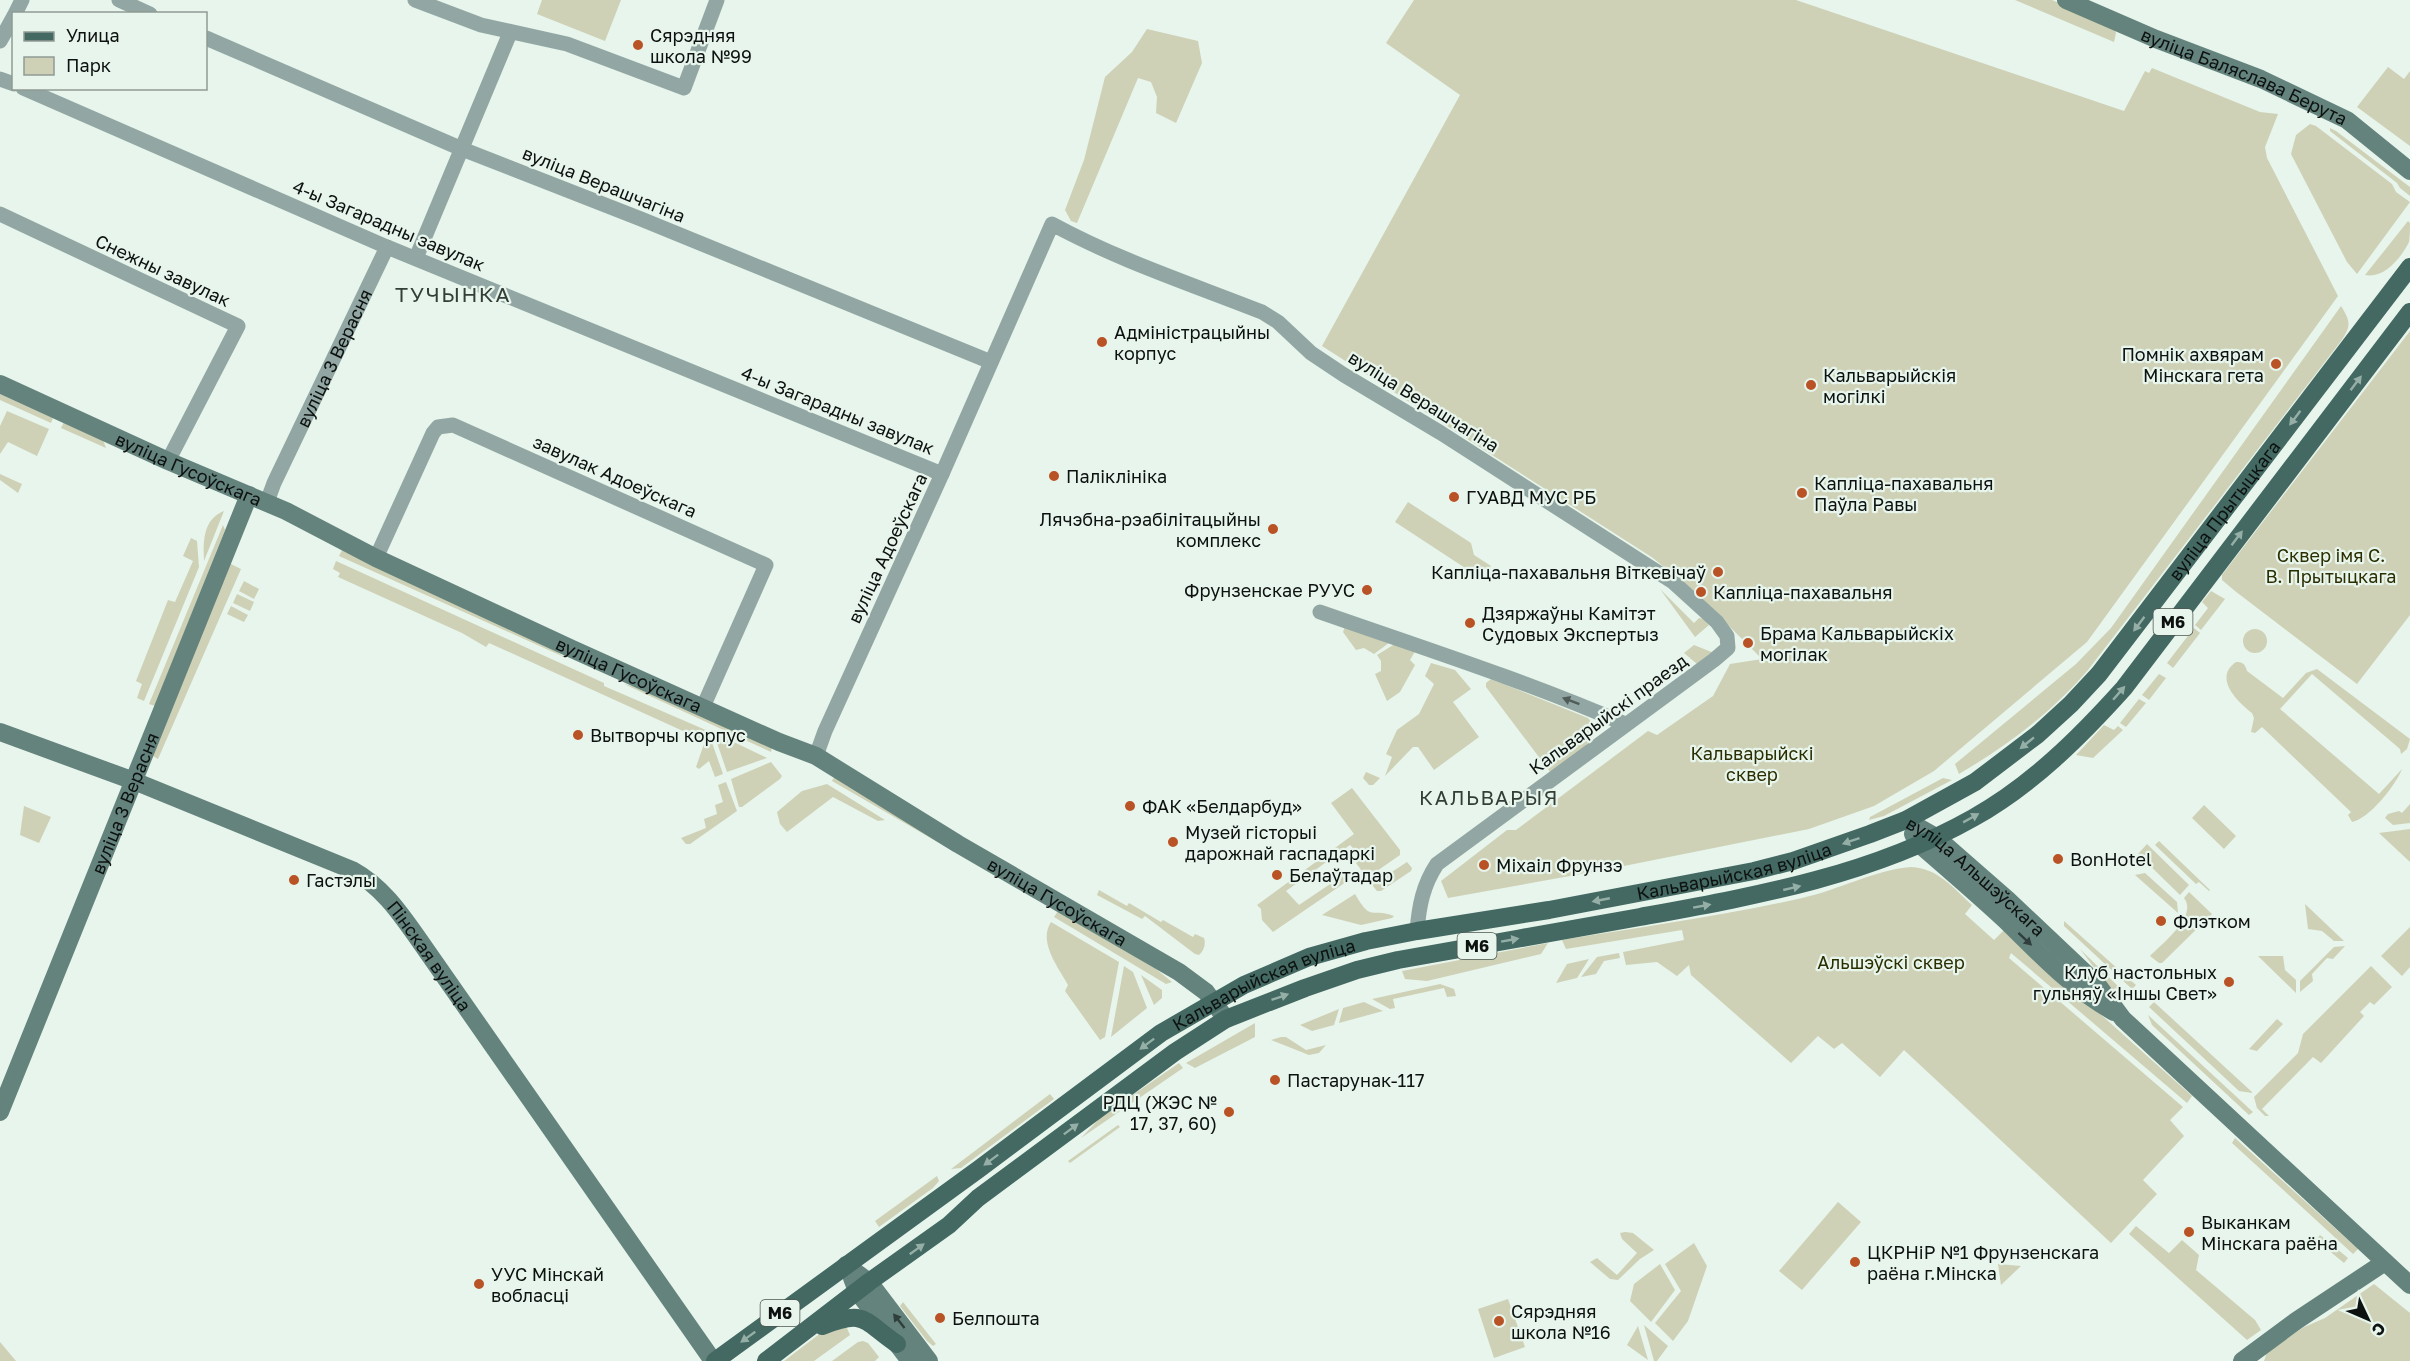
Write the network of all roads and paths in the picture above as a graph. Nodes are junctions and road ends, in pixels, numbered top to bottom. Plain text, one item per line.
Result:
1 (119, 0) edge
2 (415, 0) edge
3 (717, 0) edge
4 (2066, 0) edge
5 (146, 12) edge
6 (12, 19) edge
7 (510, 33) junction
8 (207, 38) edge
9 (0, 41) edge
10 (28, 90) edge
11 (462, 149) junction
12 (2410, 171) edge
13 (0, 214) edge
14 (1052, 224) joint
15 (387, 247) junction
16 (416, 258) junction
17 (2410, 267) edge
18 (2410, 312) edge
19 (991, 362) junction
20 (0, 384) edge
21 (168, 461) junction
22 (942, 474) junction
23 (249, 495) junction
24 (267, 502) junction
25 (376, 558) junction
26 (1320, 612) dead end
27 (1714, 660) joint
28 (703, 707) junction
29 (1625, 724) junction
30 (0, 732) edge
31 (816, 756) junction
32 (134, 781) junction
33 (1906, 820) junction
34 (1927, 840) junction
35 (1417, 931) junction
36 (1423, 955) junction
37 (1214, 1001) junction
38 (1226, 1019) junction
39 (0, 1112) edge
40 (2385, 1262) junction
41 (846, 1265) junction
42 (2410, 1285) edge
43 (863, 1287) junction
44 (804, 1334) junction
45 (897, 1344) junction
46 (714, 1361) edge
47 (766, 1361) edge
48 (910, 1361) edge
49 (929, 1361) edge
50 (2242, 1361) edge

1 - 5 street
2 - 7 street
3 - 7 street
4 - 12 street, вуліца Баляслава Берута
6 - 9 street
7 - 11 street
8 - 11 street, вуліца Верашчагіна
10 - 15 street, 4-ы Загарадны завулак
11 - 16 street
11 - 19 street, вуліца Верашчагіна
13 - 21 street, Снежны завулак
14 - 19 street, вуліца Адоеўскага
14 - 27 street, вуліца Верашчагіна
15 - 16 street, 4-ы Загарадны завулак
15 - 24 street, вуліца 3 Верасня
16 - 22 street, 4-ы Загарадны завулак
17 -> 33 main road, вуліца Прытыцкага / М6
34 -> 18 main road, вуліца Прытыцкага / М6
19 - 22 street, вуліца Адоеўскага
20 - 21 street, вуліца Гусоўскага
21 - 23 street, вуліца Гусоўскага
22 - 31 street, вуліца Адоеўскага
23 - 24 street, вуліца Гусоўскага
23 - 32 street, вуліца 3 Верасня
24 - 25 street, вуліца Гусоўскага
25 - 28 street, вуліца Гусоўскага
25 - 28 street, завулак Адоеўскага
29 -> 26 street
27 - 29 street, Кальварыйскі праезд
28 - 31 street, вуліца Гусоўскага
29 - 35 street, Кальварыйскі праезд
30 - 32 street, Пінская вуліца
31 - 37 street, вуліца Гусоўскага
32 - 39 street, вуліца 3 Верасня
32 - 46 street, Пінская вуліца
33 - 34 street, вуліца Альшэўскага
33 -> 35 main road, Кальварыйская вуліца / М6
36 -> 34 main road, Кальварыйская вуліца / М6
34 - 40 street, вуліца Альшэўскага
35 - 36 main road
35 - 37 main road, Кальварыйская вуліца / М6
38 -> 36 main road, Кальварыйская вуліца / М6
37 - 38 street, вуліца Гусоўскага
37 -> 41 main road, Кальварыйская вуліца / М6
43 -> 38 main road, Кальварыйская вуліца / М6
40 - 42 street, вуліца Альшэўскага
40 - 50 street
41 - 43 street
41 -> 46 main road, Кальварыйская вуліца / М6
43 - 44 main road, Кальварыйская вуліца / М6
43 - 45 street
49 -> 43 street
44 - 45 main road
44 - 47 main road, Кальварыйская вуліца / М6
45 - 48 street

